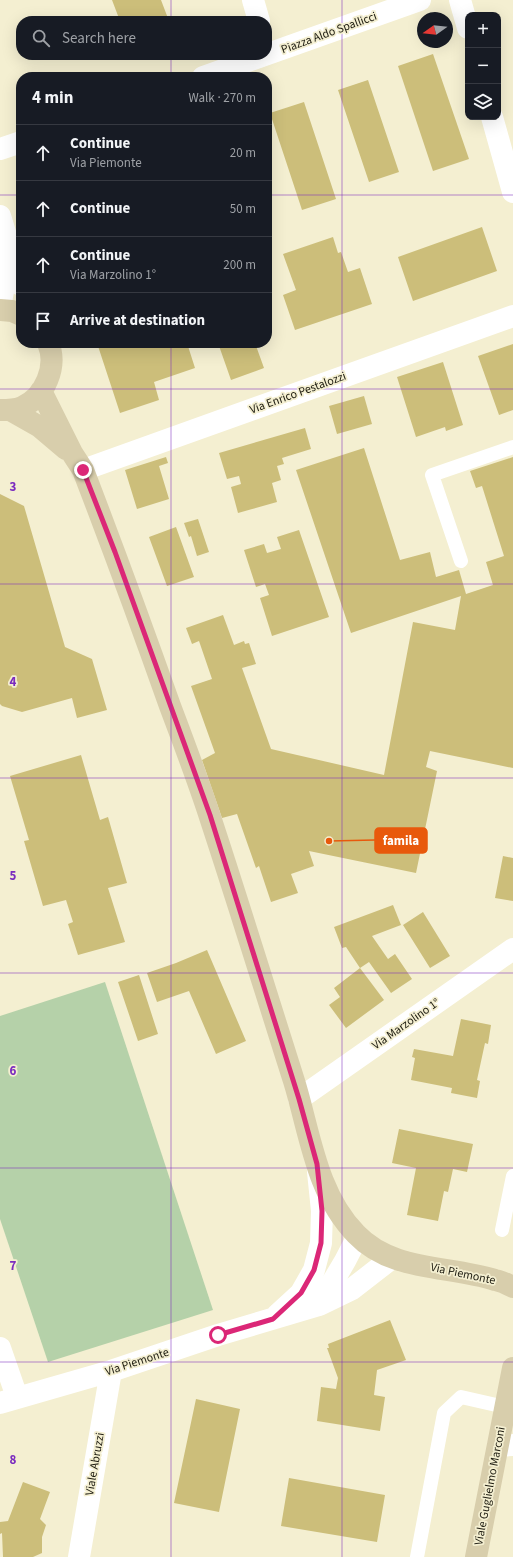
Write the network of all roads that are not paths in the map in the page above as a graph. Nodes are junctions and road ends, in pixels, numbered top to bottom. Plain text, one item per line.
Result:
1 (253, 0) edge
2 (420, 0) edge
3 (460, 0) edge
4 (258, 16) edge
5 (465, 18) edge
6 (272, 49) edge
7 (244, 60) edge
8 (215, 72) edge
9 (493, 120) edge
10 (16, 144) edge
11 (0, 149) edge
12 (513, 192) edge
13 (0, 216) edge
14 (10, 254) junction
15 (16, 271) edge
16 (0, 309) edge
17 (16, 313) edge
18 (513, 316) edge
19 (49, 348) edge
20 (41, 391) junction
21 (5, 410) edge
22 (513, 447) edge
23 (77, 461) junction
24 (460, 561) dead end
25 (513, 949) edge
26 (299, 1099) junction
27 (317, 1164) junction
28 (513, 1176) edge
29 (502, 1230) dead end
30 (358, 1236) junction
31 (402, 1261) junction
32 (513, 1287) edge
33 (319, 1305) junction
34 (273, 1319) junction
35 (0, 1348) edge
36 (513, 1368) edge
37 (111, 1372) junction
38 (9, 1400) edge
39 (505, 1407) junction
40 (506, 1445) edge
41 (78, 1557) edge
42 (417, 1557) edge
43 (476, 1557) edge

1 - 4 street
2 - 6 street, Piazza Aldo Spallicci
3 - 5 street
7 - 8 street, Piazza Aldo Spallicci
9 - 12 street
10 - 11 street
13 - 14 street
14 - 15 street
14 - 16 street
16 - 17 main road
18 - 23 street, Via Enrico Pestalozzi
19 - 20 main road
20 - 21 main road
20 - 23 main road
21 - 23 main road
22 - 24 lane
23 - 26 main road
25 - 26 street, Via Marzolino 1°
26 - 27 main road
27 - 30 main road
27 - 34 street
28 - 29 lane
30 - 31 main road
30 - 33 street
31 - 32 main road, Via Piemonte
31 - 33 street, Via Piemonte
33 - 34 street, Via Piemonte
34 - 37 street, Via Piemonte
35 - 38 street
36 - 39 main road, Viale Guglielmo Marconi
37 - 38 street, Via Piemonte
37 - 41 street, Viale Abruzzi
39 - 40 main road, Viale Guglielmo Marconi
39 - 42 lane
40 - 43 main road, Viale Guglielmo Marconi

